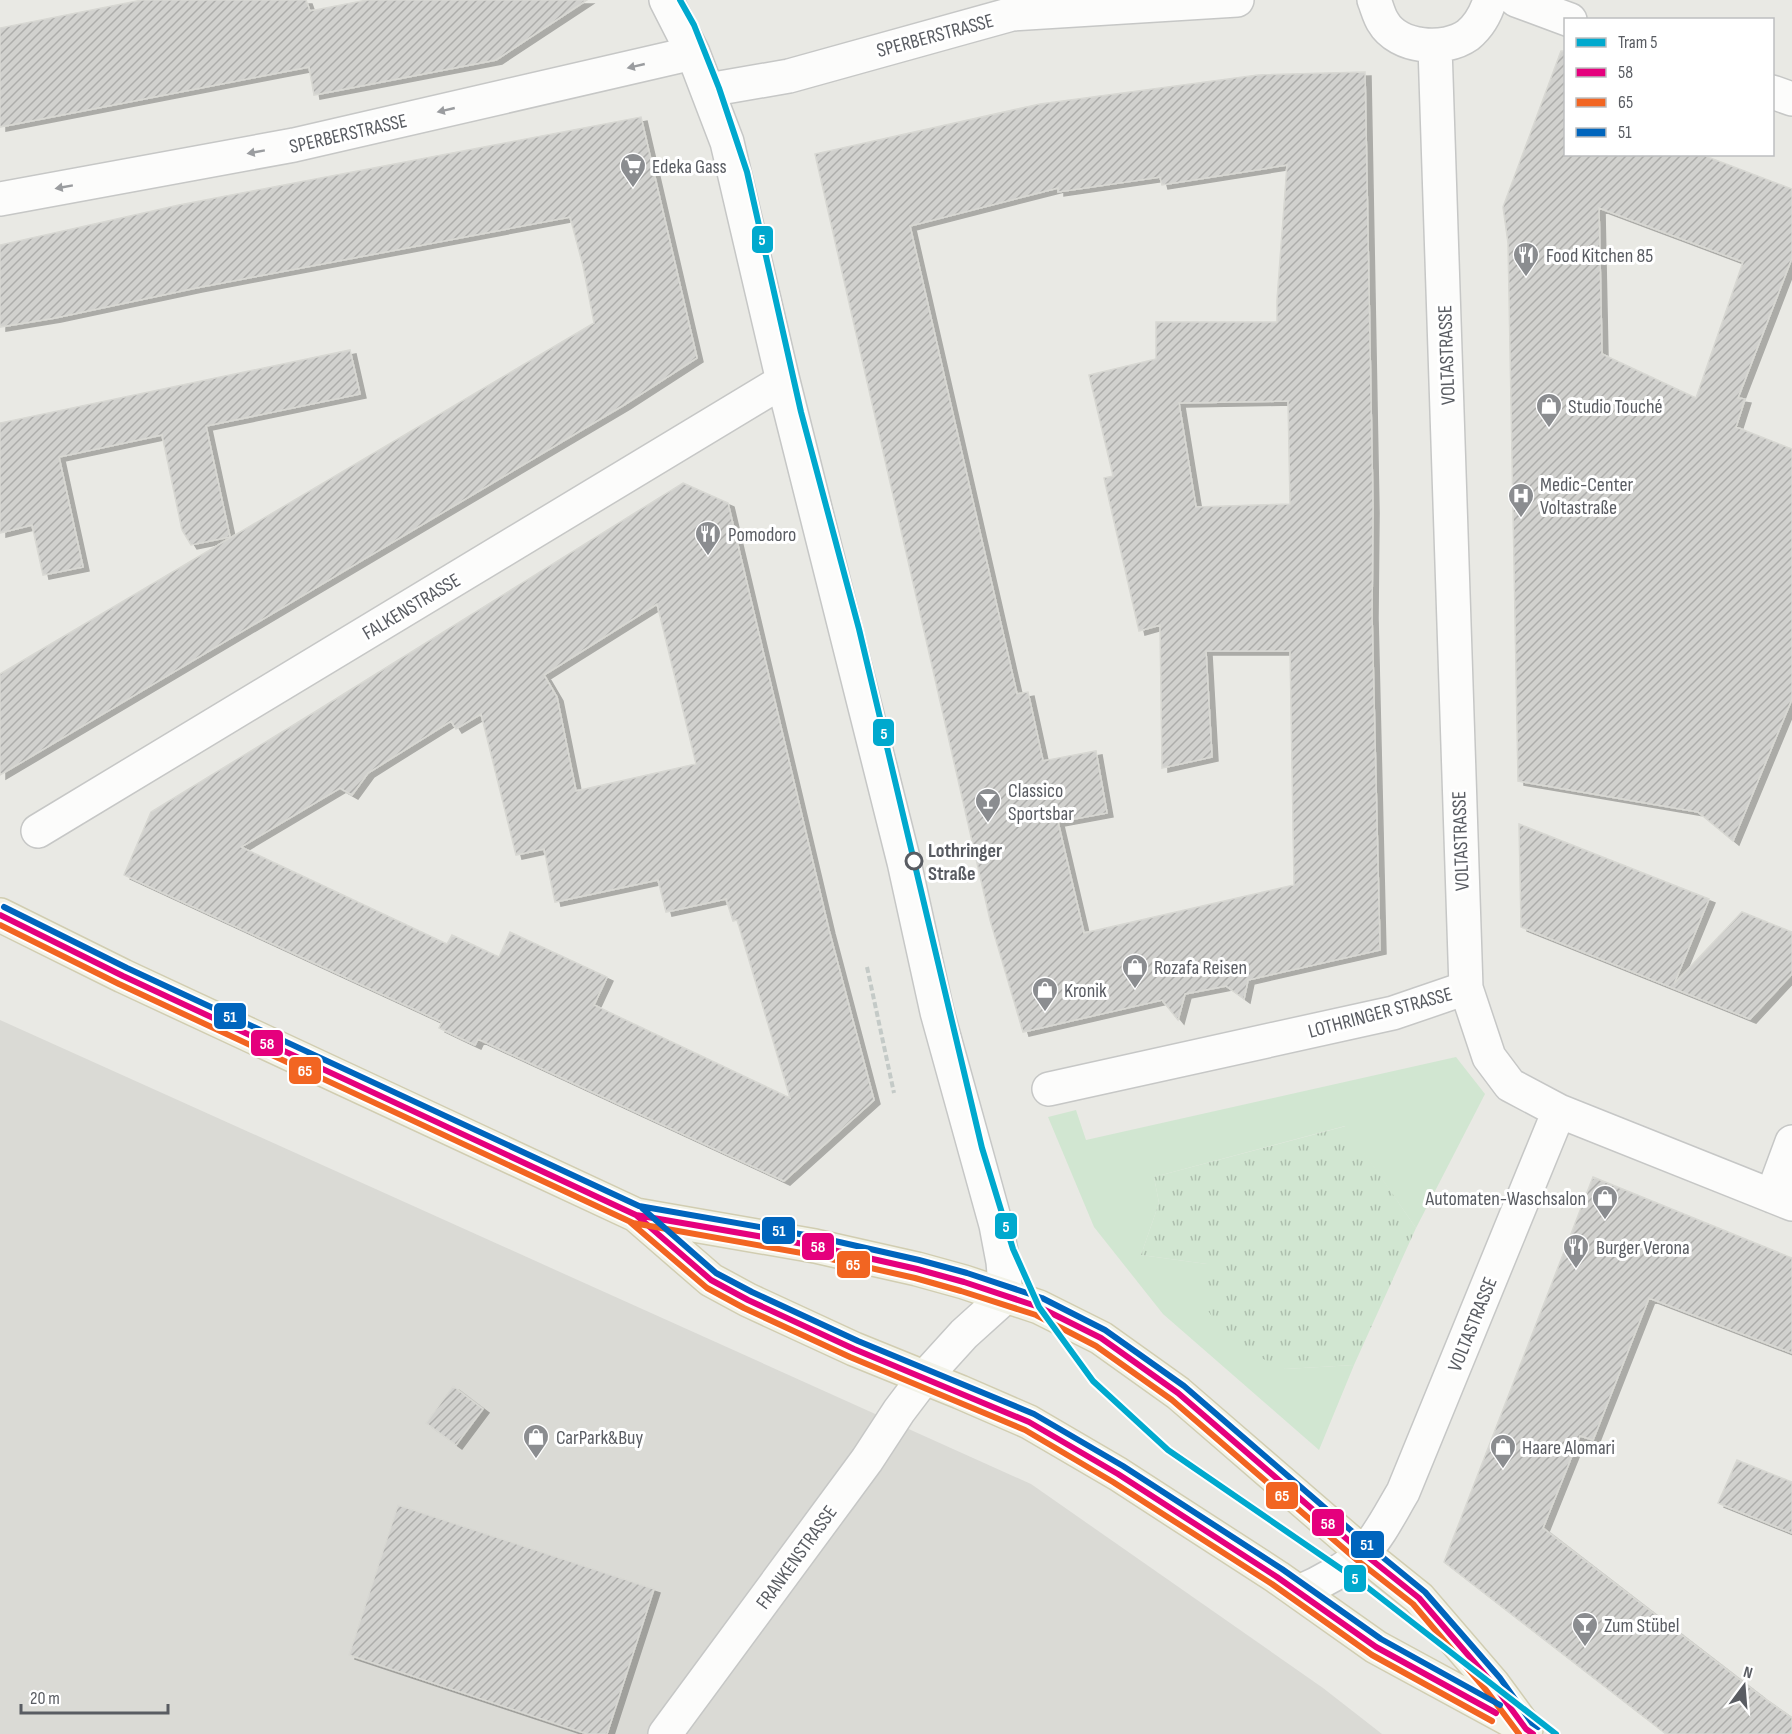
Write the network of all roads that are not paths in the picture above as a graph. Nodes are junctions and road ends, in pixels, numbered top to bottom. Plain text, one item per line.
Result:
1 (666, 0) edge
2 (1237, 0) edge
3 (1374, 0) edge
4 (1490, 0) edge
5 (1516, 0) edge
6 (1010, 7) edge
7 (1565, 18) edge
8 (1435, 47) junction
9 (693, 53) junction
10 (708, 90) junction
11 (1774, 92) edge
12 (1792, 99) edge
13 (0, 199) edge
14 (783, 381) junction
15 (38, 831) dead end
16 (0, 915) edge
17 (1466, 988) junction
18 (1049, 1089) dead end
19 (1559, 1112) junction
20 (1792, 1142) edge
21 (1782, 1200) edge
22 (636, 1215) junction
23 (1006, 1296) junction
24 (924, 1378) junction
25 (1363, 1553) junction
26 (1299, 1592) junction
27 (1529, 1731) edge
28 (665, 1734) edge

1 - 9 street
2 - 6 street, SPERBERSTRASSE
3 - 8 street
4 - 8 street
5 - 7 street
6 - 10 street, SPERBERSTRASSE
8 - 17 street, VOLTASTRASSE
9 - 10 street
9 -> 13 street, SPERBERSTRASSE
10 - 14 street
11 - 12 street
14 - 15 street, FALKENSTRASSE
14 - 23 street
16 - 22 main road
17 - 18 street, LOTHRINGER STRASSE
17 - 19 street, VOLTASTRASSE
19 - 21 street
19 - 25 street, VOLTASTRASSE
20 - 21 street
22 - 23 main road
22 - 24 main road
23 - 24 street, FRANKENSTRASSE
23 - 25 main road
24 - 26 main road
24 - 28 street, FRANKENSTRASSE
25 - 26 street, VOLTASTRASSE
25 - 27 main road
26 - 27 main road

